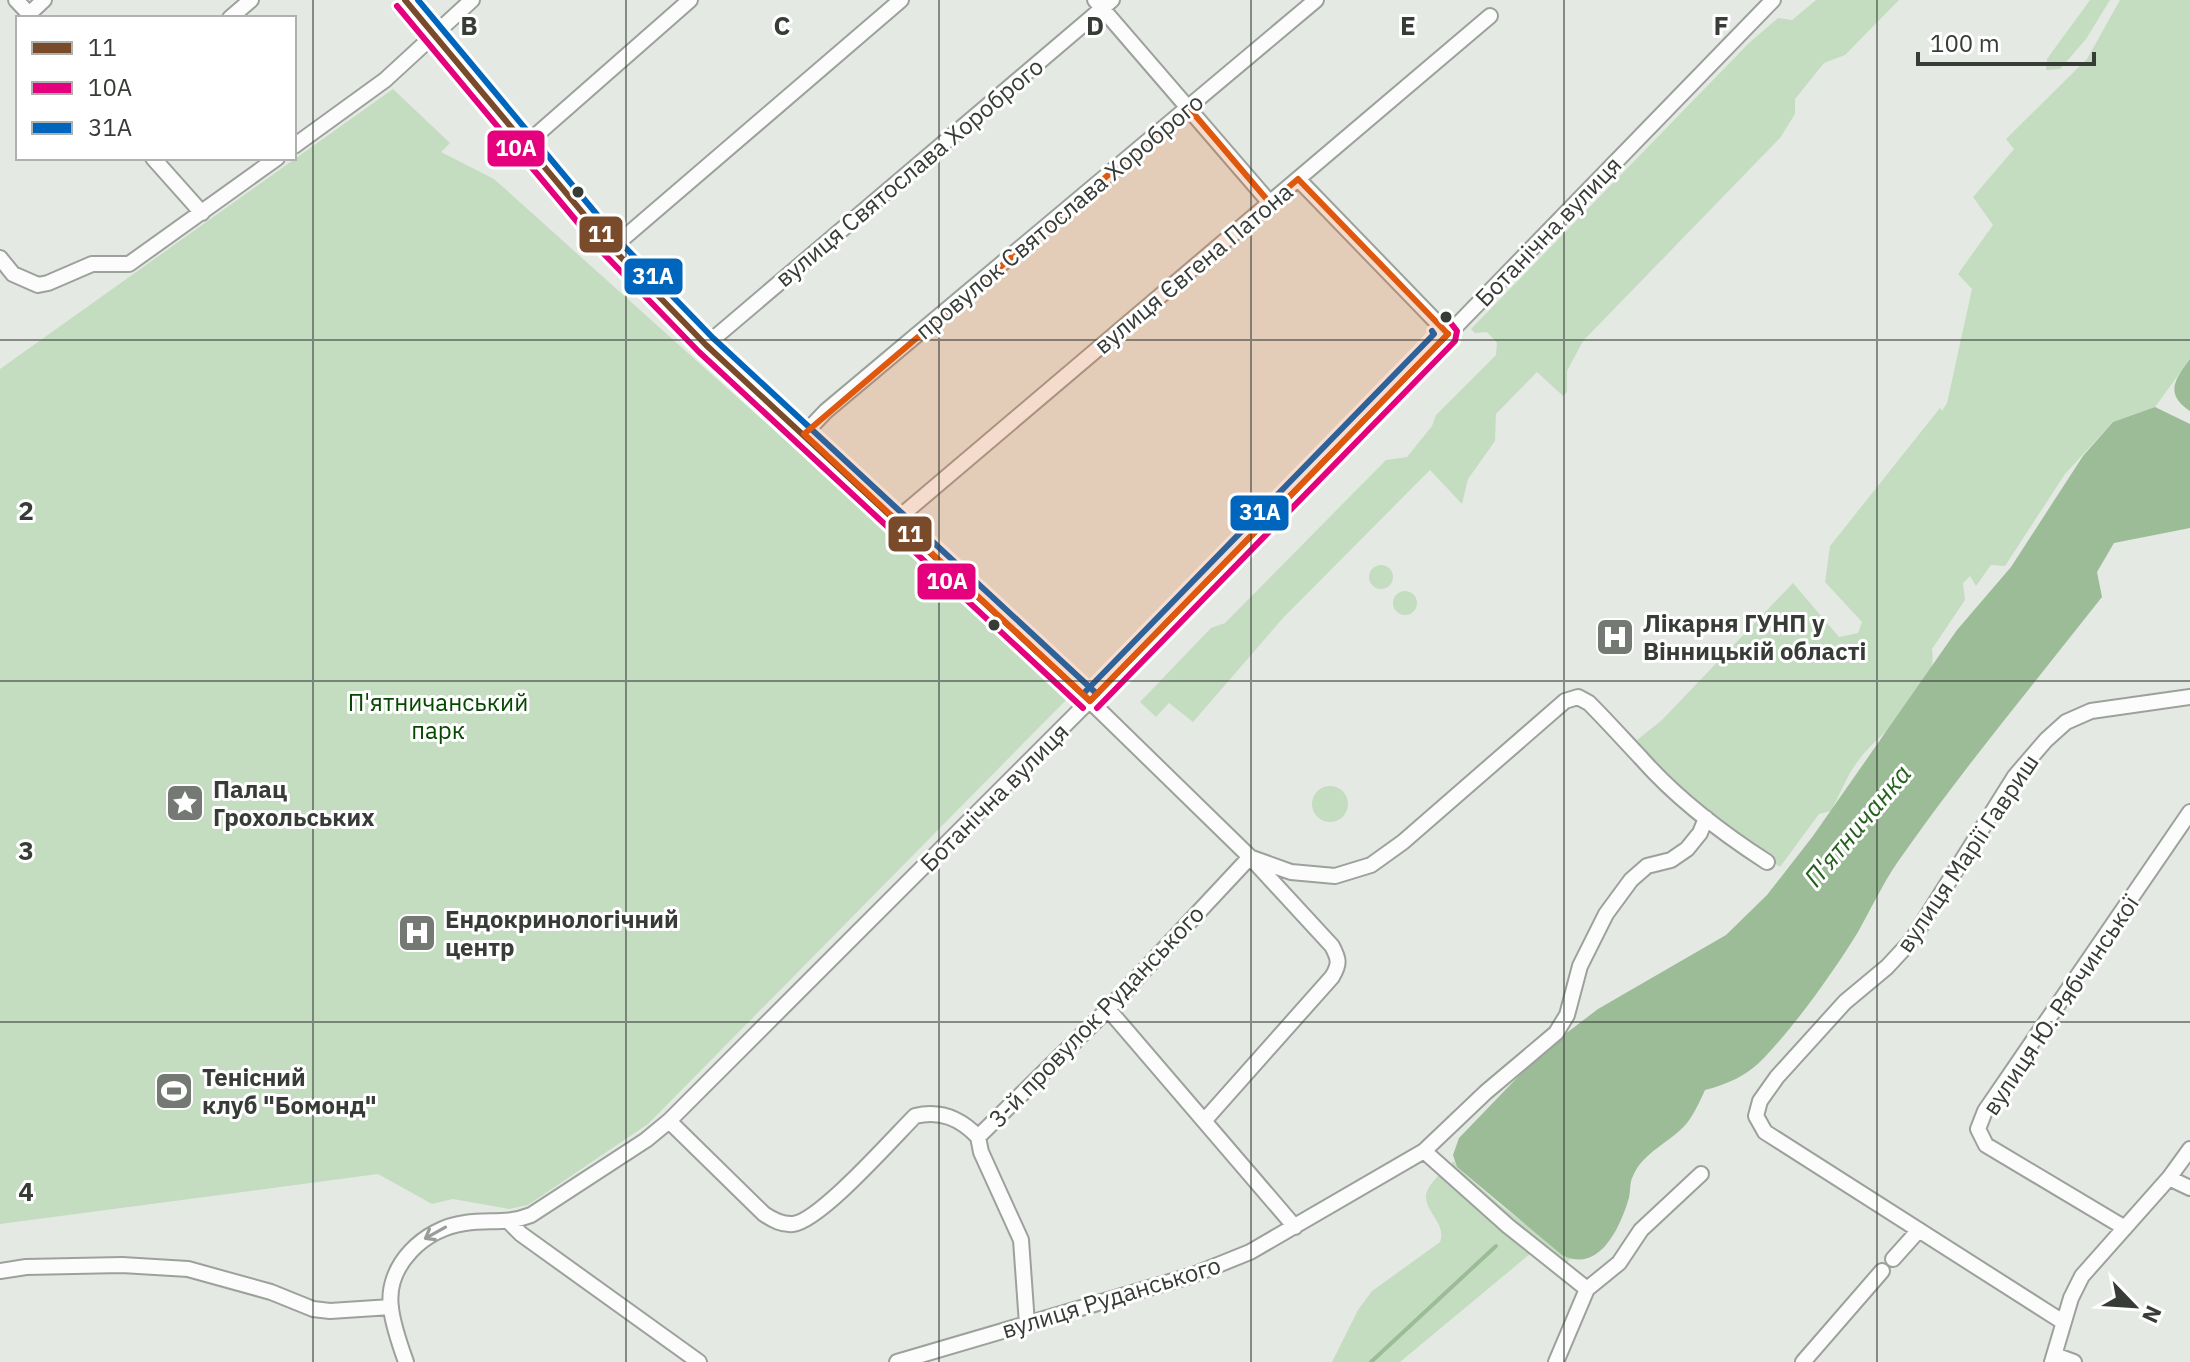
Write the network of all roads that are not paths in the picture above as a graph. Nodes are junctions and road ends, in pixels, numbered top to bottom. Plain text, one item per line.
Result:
1 (16, 0) edge
2 (44, 0) edge
3 (251, 0) edge
4 (405, 0) edge
5 (472, 0) edge
6 (690, 0) edge
7 (901, 0) edge
8 (1316, 0) edge
9 (1773, 0) edge
10 (1103, 3) edge
11 (31, 16) edge
12 (232, 16) edge
13 (1490, 16) dead end
14 (434, 33) junction
15 (1188, 107) junction
16 (526, 144) junction
17 (296, 145) edge
18 (155, 160) edge
19 (274, 160) edge
20 (1298, 179) junction
21 (1270, 203) junction
22 (202, 213) junction
23 (612, 248) junction
24 (1, 261) edge
25 (1448, 334) junction
26 (706, 345) junction
27 (804, 434) junction
28 (896, 520) junction
29 (2190, 697) edge
30 (1090, 701) junction
31 (2190, 812) edge
32 (1706, 818) junction
33 (1250, 857) junction
34 (1767, 862) dead end
35 (1108, 1009) junction
36 (669, 1121) junction
37 (1204, 1121) junction
38 (978, 1137) junction
39 (2190, 1149) edge
40 (1424, 1151) junction
41 (1701, 1174) dead end
42 (2169, 1178) junction
43 (2190, 1188) edge
44 (510, 1223) junction
45 (1295, 1227) junction
46 (2125, 1228) junction
47 (1919, 1230) junction
48 (0, 1271) edge
49 (1587, 1289) junction
50 (391, 1307) junction
51 (2063, 1322) junction
52 (1027, 1324) junction
53 (2054, 1358) edge
54 (406, 1362) edge
55 (699, 1362) edge
56 (897, 1362) edge
57 (1556, 1362) edge
58 (1803, 1362) edge
59 (2074, 1362) edge

1 - 11 street
2 - 11 street
3 - 12 street
4 - 14 street
5 - 14 street
6 - 16 street
7 - 23 street
8 - 15 street, провулок Святослава Хороброго
9 - 25 street, Ботанічна вулиця
10 - 15 street
10 - 26 street, вулиця Святослава Хороброго
13 - 20 street, вулиця Євгена Патона
14 - 16 street
14 - 17 street
15 - 21 street
15 - 27 street, провулок Святослава Хороброго
16 - 23 street
18 - 22 street
19 - 22 street
20 - 21 street, вулиця Євгена Патона
20 - 25 street
21 - 28 street, вулиця Євгена Патона
22 - 24 street
23 - 26 street
25 - 30 street, Ботанічна вулиця
26 - 27 street
27 - 28 street
28 - 30 street
29 - 47 street, вулиця Марії Гавриш
30 - 33 street
30 - 36 street, Ботанічна вулиця
31 - 46 street, вулиця Ю. Рябчинської
32 - 33 street
32 - 34 street
32 - 40 street, вулиця Руданського
33 - 35 street, 3-й провулок Руданського
33 - 37 street
35 - 37 street
35 - 38 street, 3-й провулок Руданського
36 - 38 street
36 - 44 street, Ботанічна вулиця
37 - 45 street
38 - 52 street, 3-й провулок Руданського
39 - 42 street
40 - 45 street, вулиця Руданського
40 - 49 street
41 - 49 street
42 - 43 street
42 - 46 street
44 -> 50 street, Ботанічна вулиця
44 - 55 street
45 - 52 street, вулиця Руданського
46 - 51 street
47 - 51 street
47 - 58 street
48 - 50 street
49 - 57 street
50 - 54 street, Ботанічна вулиця
51 - 53 street
52 - 56 street, вулиця Руданського
53 - 59 street

